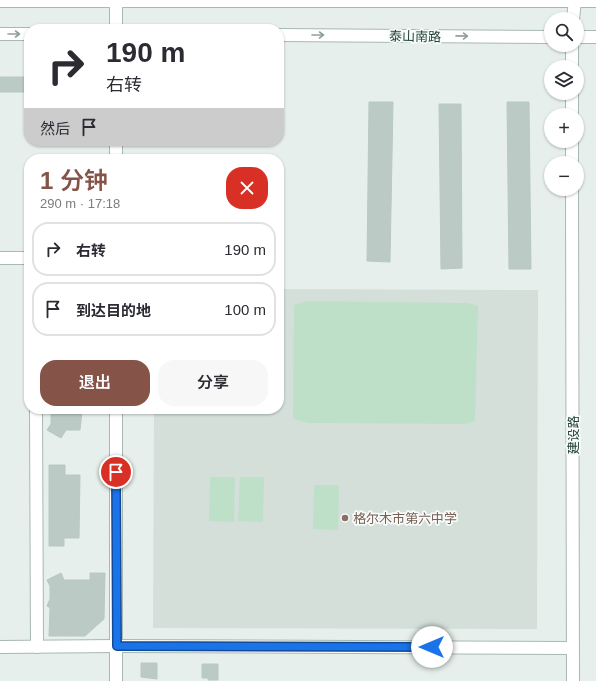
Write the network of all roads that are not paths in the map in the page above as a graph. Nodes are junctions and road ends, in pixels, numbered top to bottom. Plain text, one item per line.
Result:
1 (116, 1) edge
2 (176, 1) edge
3 (574, 1) edge
4 (0, 2) edge
5 (596, 2) edge
6 (573, 12) edge
7 (116, 24) edge
8 (0, 34) edge
9 (24, 34) edge
10 (284, 35) edge
11 (544, 37) edge
12 (584, 37) edge
13 (596, 37) edge
14 (572, 196) edge
15 (0, 258) edge
16 (24, 258) edge
17 (36, 414) edge
18 (116, 414) edge
19 (117, 646) junction
20 (0, 647) edge
21 (37, 647) junction
22 (573, 648) junction
23 (116, 681) edge
24 (573, 681) edge

1 - 2 street
1 - 4 street
1 - 7 street
2 - 3 street
3 - 5 street
3 - 6 street
8 -> 9 street
10 -> 11 street, 泰山南路
12 - 13 street
14 - 22 street, 建设路
15 - 16 street
17 - 21 street
18 - 19 street
19 - 21 street
19 - 22 street
19 - 23 street
20 - 21 street
22 - 24 street, 建设路

